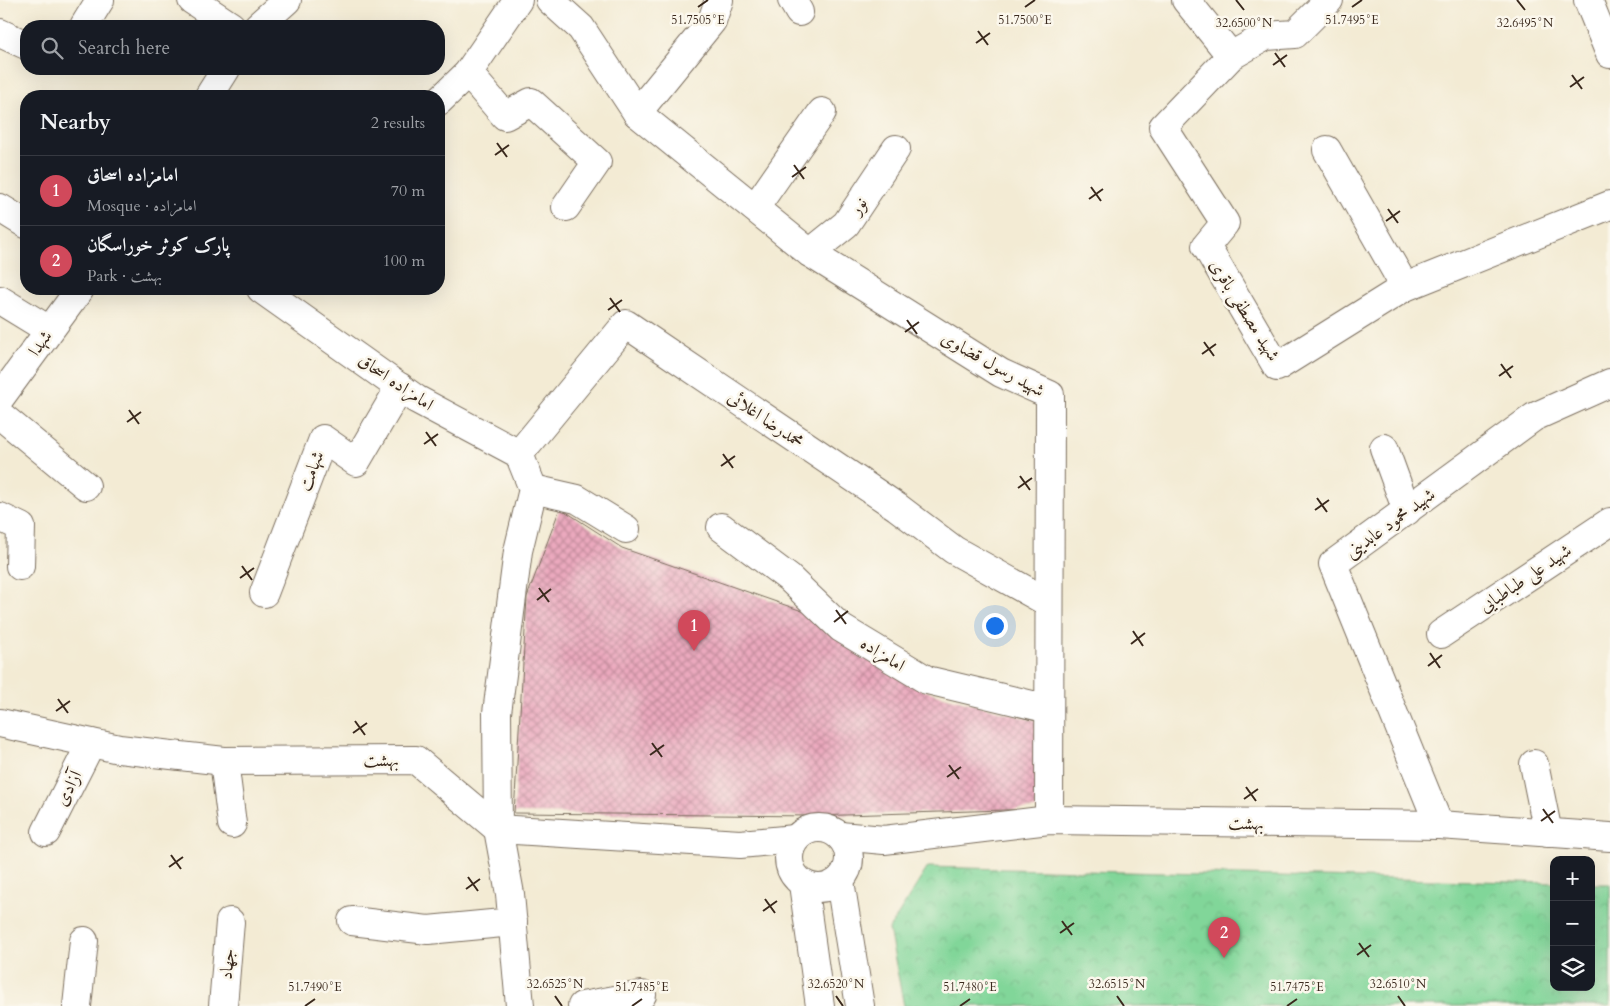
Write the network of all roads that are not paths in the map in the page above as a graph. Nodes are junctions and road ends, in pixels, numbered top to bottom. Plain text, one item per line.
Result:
1 (100, 0) edge
2 (192, 0) edge
3 (287, 0) edge
4 (518, 0) edge
5 (550, 0) edge
6 (719, 0) edge
7 (1186, 0) edge
8 (1329, 0) edge
9 (1588, 0) edge
10 (88, 20) edge
11 (221, 20) edge
12 (265, 20) edge
13 (0, 33) edge
14 (20, 42) edge
15 (1610, 54) edge
16 (1231, 56) junction
17 (468, 73) junction
18 (222, 75) edge
19 (213, 90) edge
20 (445, 95) edge
21 (822, 112) dead end
22 (637, 113) junction
23 (896, 149) dead end
24 (1326, 150) dead end
25 (1610, 205) edge
26 (566, 207) dead end
27 (0, 208) edge
28 (755, 208) junction
29 (20, 220) edge
30 (810, 253) junction
31 (1405, 287) junction
32 (76, 295) edge
33 (270, 295) edge
34 (0, 300) edge
35 (50, 330) junction
36 (1610, 382) edge
37 (400, 387) junction
38 (0, 398) edge
39 (0, 415) edge
40 (1384, 448) dead end
41 (519, 454) junction
42 (86, 486) dead end
43 (533, 489) junction
44 (1406, 511) junction
45 (0, 517) edge
46 (1610, 522) edge
47 (721, 527) dead end
48 (626, 529) dead end
49 (20, 566) dead end
50 (264, 593) dead end
51 (1049, 603) junction
52 (1441, 634) dead end
53 (1049, 709) junction
54 (0, 723) edge
55 (91, 743) junction
56 (224, 761) junction
57 (1534, 764) dead end
58 (1048, 820) junction
59 (232, 824) dead end
60 (1439, 825) junction
61 (498, 829) junction
62 (46, 832) dead end
63 (1548, 833) junction
64 (840, 836) junction
65 (1610, 837) edge
66 (884, 840) junction
67 (796, 862) junction
68 (844, 872) junction
69 (352, 921) dead end
70 (230, 922) dead end
71 (513, 922) junction
72 (84, 941) dead end
73 (642, 995) dead end
74 (77, 1006) edge
75 (223, 1006) edge
76 (520, 1006) edge
77 (582, 1006) edge
78 (820, 1006) edge
79 (860, 1006) edge

1 - 10 street
2 - 11 street
3 - 12 street
4 - 17 street
5 - 22 street, شهید رسول قضاوی
6 - 22 street
7 - 16 street
8 - 16 street, شهید مصطفی باقری
9 - 15 street
13 - 14 street
16 - 31 street, شهید مصطفی باقری
17 - 20 street
17 - 26 street
18 - 19 street
21 - 28 street
22 - 28 street, شهید رسول قضاوی
23 - 30 street, نور
24 - 31 street
25 - 31 street, شهید مصطفی باقری
27 - 29 street
28 - 30 street, شهید رسول قضاوی
30 - 51 street, شهید رسول قضاوی
32 - 35 street, شهدا
33 - 37 street, امامزاده اسحاق
34 - 35 street
35 - 38 street, شهدا
36 - 44 street, شهید محمود عابدینی
37 - 41 street, امامزاده اسحاق
37 - 50 street, شهامت
39 - 42 street
40 - 44 street
41 - 43 street
41 - 51 street, محمدرضا اغلائی
43 - 48 street
43 - 61 street
44 - 60 street, شهید محمود عابدینی
45 - 49 street
46 - 52 street, شهید علی طباطبایی
47 - 53 street, امامزاده
51 - 53 street, شهید رسول قضاوی
53 - 58 street, شهید رسول قضاوی
54 - 55 street, بهشت
55 - 56 street, بهشت
55 - 62 street, آزادی
56 - 59 street
56 - 61 street, بهشت
57 - 63 street
58 - 60 street, بهشت
58 - 66 street, بهشت
60 - 63 street, بهشت
61 - 67 street
61 - 71 street
63 - 65 street, بهشت
64 - 66 street
64 - 67 street
64 - 68 street
66 - 68 street
67 - 68 street
67 - 78 street
68 - 79 street
69 - 71 street
70 - 75 street, جهاد
71 - 76 street
72 - 74 street
73 - 77 street

